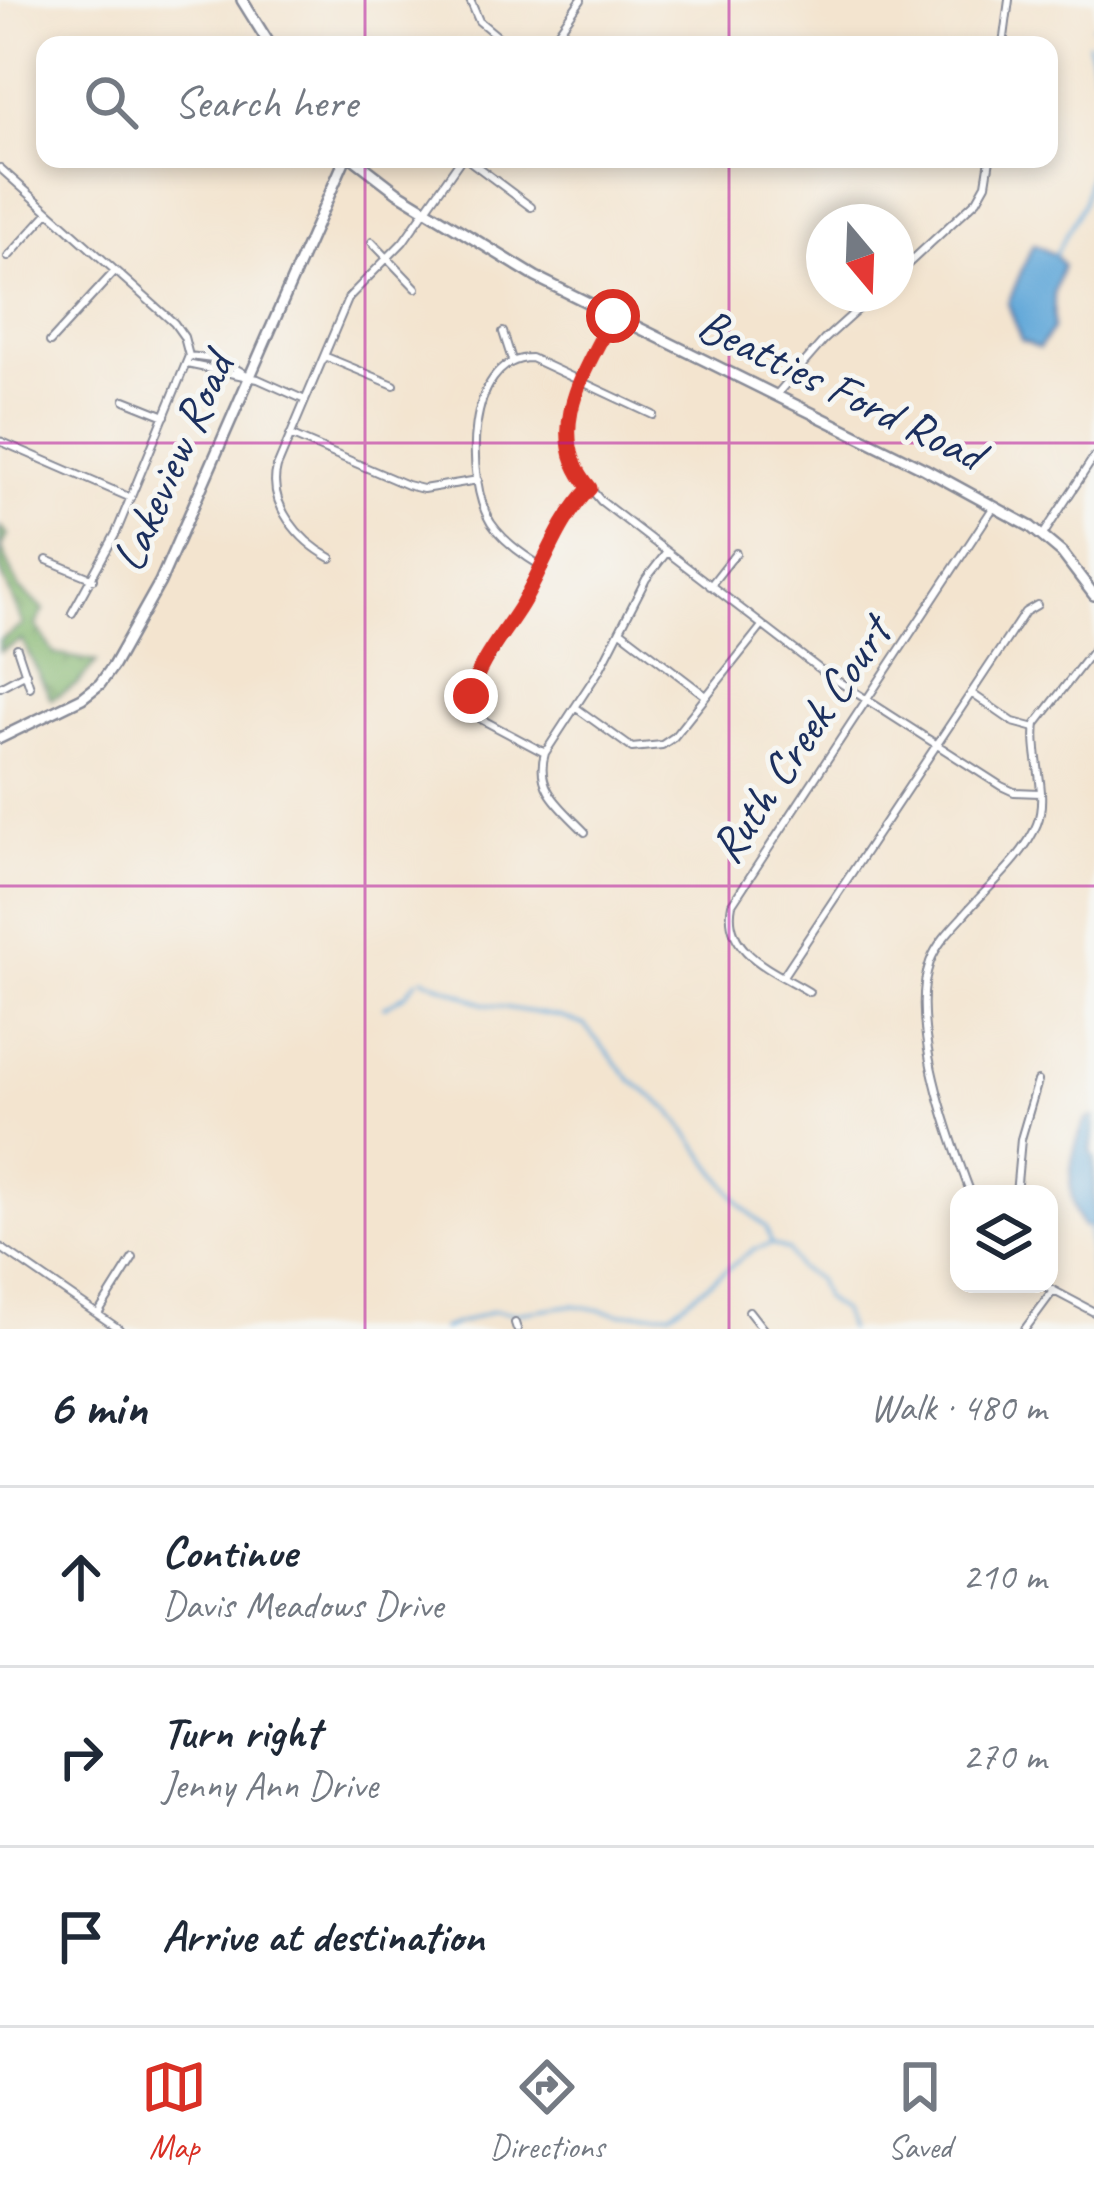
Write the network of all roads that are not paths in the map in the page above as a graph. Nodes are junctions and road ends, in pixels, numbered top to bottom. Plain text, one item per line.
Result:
1 (242, 0) edge
2 (470, 0) edge
3 (581, 0) edge
4 (1009, 0) edge
5 (264, 36) edge
6 (497, 36) edge
7 (555, 36) edge
8 (1004, 36) edge
9 (0, 168) edge
10 (346, 168) edge
11 (364, 168) edge
12 (457, 168) edge
13 (476, 168) edge
14 (988, 168) edge
15 (530, 207) dead end
16 (424, 208) junction
17 (49, 212) junction
18 (372, 242) dead end
19 (8, 257) dead end
20 (386, 258) junction
21 (914, 258) edge
22 (115, 271) junction
23 (416, 288) dead end
24 (855, 312) edge
25 (613, 316) junction
26 (503, 332) dead end
27 (50, 342) dead end
28 (324, 356) junction
29 (188, 360) junction
30 (512, 360) junction
31 (249, 377) junction
32 (580, 380) junction
33 (394, 385) dead end
34 (776, 395) junction
35 (125, 400) dead end
36 (305, 400) junction
37 (653, 415) dead end
38 (164, 416) junction
39 (290, 436) junction
40 (0, 441) edge
41 (1094, 458) edge
42 (478, 480) junction
43 (590, 488) junction
44 (130, 498) junction
45 (995, 506) junction
46 (1043, 535) junction
47 (667, 552) junction
48 (736, 554) dead end
49 (331, 558) dead end
50 (47, 560) dead end
51 (541, 566) junction
52 (93, 578) junction
53 (710, 586) junction
54 (1094, 595) edge
55 (1036, 604) dead end
56 (72, 614) dead end
57 (762, 626) junction
58 (621, 631) junction
59 (17, 648) dead end
60 (1094, 649) edge
61 (26, 673) junction
62 (0, 687) edge
63 (30, 687) dead end
64 (971, 693) junction
65 (706, 696) junction
66 (867, 698) junction
67 (574, 707) junction
68 (1034, 728) junction
69 (0, 738) edge
70 (937, 744) junction
71 (544, 753) junction
72 (1040, 793) junction
73 (585, 832) dead end
74 (783, 976) junction
75 (809, 992) dead end
76 (1038, 1081) dead end
77 (968, 1185) edge
78 (1017, 1185) edge
79 (0, 1247) edge
80 (133, 1258) dead end
81 (1052, 1293) edge
82 (1057, 1293) edge
83 (749, 1311) dead end
84 (1094, 1312) edge
85 (98, 1314) junction
86 (119, 1329) edge
87 (764, 1329) edge
88 (1025, 1329) edge

1 - 5 main road
2 - 6 street
3 - 7 street
4 - 8 street
9 - 17 street
10 - 31 main road, Lakeview Road
11 - 16 main road, Beatties Ford Road
12 - 16 street
13 - 15 street
14 - 21 street
16 - 20 street
16 - 25 main road, Beatties Ford Road
17 - 19 street
17 - 22 street
18 - 20 street
20 - 23 street
20 - 28 street
22 - 27 street
22 - 29 street
24 - 34 street
25 - 32 street
25 - 34 main road, Beatties Ford Road
26 - 30 street
28 - 33 street
28 - 36 street
29 - 31 street
29 - 38 street
30 - 32 street
30 - 42 street
31 - 36 street
31 - 69 main road, Lakeview Road
32 - 37 street
32 - 43 street
34 - 45 main road, Beatties Ford Road
35 - 38 street
36 - 39 street
38 - 44 street
39 - 42 street
39 - 49 street
40 - 44 street
41 - 46 street
42 - 51 street
43 - 47 street
43 - 51 street
44 - 52 street
45 - 46 main road, Beatties Ford Road
45 - 66 street, Ruth Creek Court
46 - 54 main road, Beatties Ford Road
47 - 53 street
47 - 58 street
48 - 53 street
50 - 52 street
51 - 71 street
52 - 56 street
53 - 57 street
55 - 64 street
57 - 65 street
57 - 66 street
58 - 65 street
58 - 67 street
59 - 61 street
60 - 68 street
61 - 62 street
61 - 63 street
64 - 68 street
64 - 70 street
65 - 67 street
66 - 70 street
66 - 74 street, Ruth Creek Court
67 - 71 street
68 - 72 street
70 - 72 street
70 - 74 street
71 - 73 street
72 - 77 street
74 - 75 street, Ruth Creek Court
76 - 78 street
79 - 85 street
80 - 85 street
81 - 88 street
82 - 84 street
83 - 87 street
85 - 86 street

